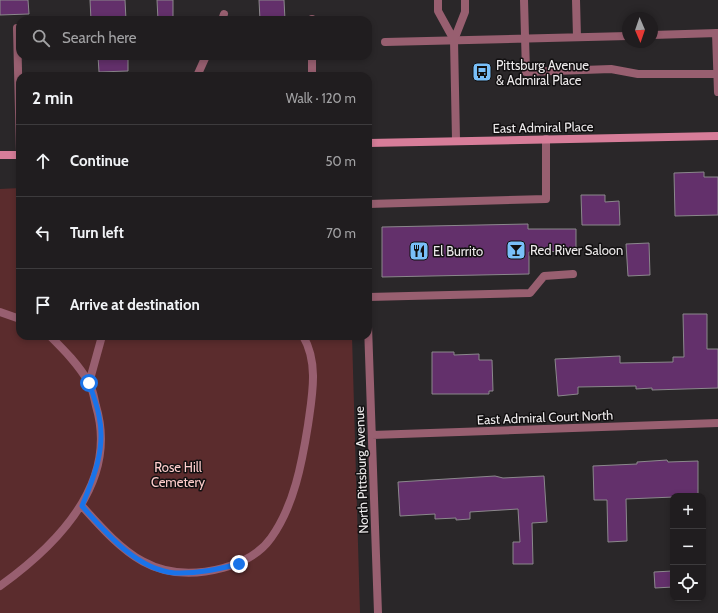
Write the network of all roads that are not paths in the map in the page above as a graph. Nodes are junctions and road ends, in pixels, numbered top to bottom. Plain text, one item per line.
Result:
1 (438, 0) edge
2 (465, 0) edge
3 (524, 0) edge
4 (576, 0) edge
5 (717, 33) edge
6 (658, 35) edge
7 (622, 36) edge
8 (578, 37) junction
9 (525, 38) junction
10 (454, 40) junction
11 (385, 42) dead end
12 (18, 60) edge
13 (204, 60) edge
14 (312, 60) edge
15 (18, 72) edge
16 (199, 72) edge
17 (312, 72) edge
18 (718, 74) edge
19 (718, 92) edge
20 (718, 136) edge
21 (546, 139) junction
22 (456, 140) junction
23 (372, 143) edge
24 (16, 154) edge
25 (0, 155) edge
26 (372, 204) edge
27 (573, 274) dead end
28 (372, 297) edge
29 (0, 312) edge
30 (16, 318) edge
31 (54, 340) edge
32 (101, 340) edge
33 (304, 340) edge
34 (369, 340) edge
35 (89, 383) junction
36 (718, 423) edge
37 (372, 435) junction
38 (82, 506) junction
39 (0, 586) edge
40 (378, 613) edge

1 - 10 street
2 - 10 street
3 - 9 street
4 - 8 street
5 - 6 street
5 - 18 street
7 - 8 street
8 - 9 street
9 - 10 street
9 - 18 street
10 - 11 street
10 - 22 street
12 - 15 street
13 - 16 street
14 - 17 street
18 - 19 street
20 - 21 main road, East Admiral Place
21 - 22 main road, East Admiral Place
21 - 26 street
22 - 23 main road, East Admiral Place
24 - 25 main road
27 - 28 street
29 - 30 street
31 - 35 street
32 - 35 street
33 - 38 street
34 - 37 street, North Pittsburg Avenue
35 - 38 street
36 - 37 street, East Admiral Court North
37 - 40 street, North Pittsburg Avenue
38 - 39 street

